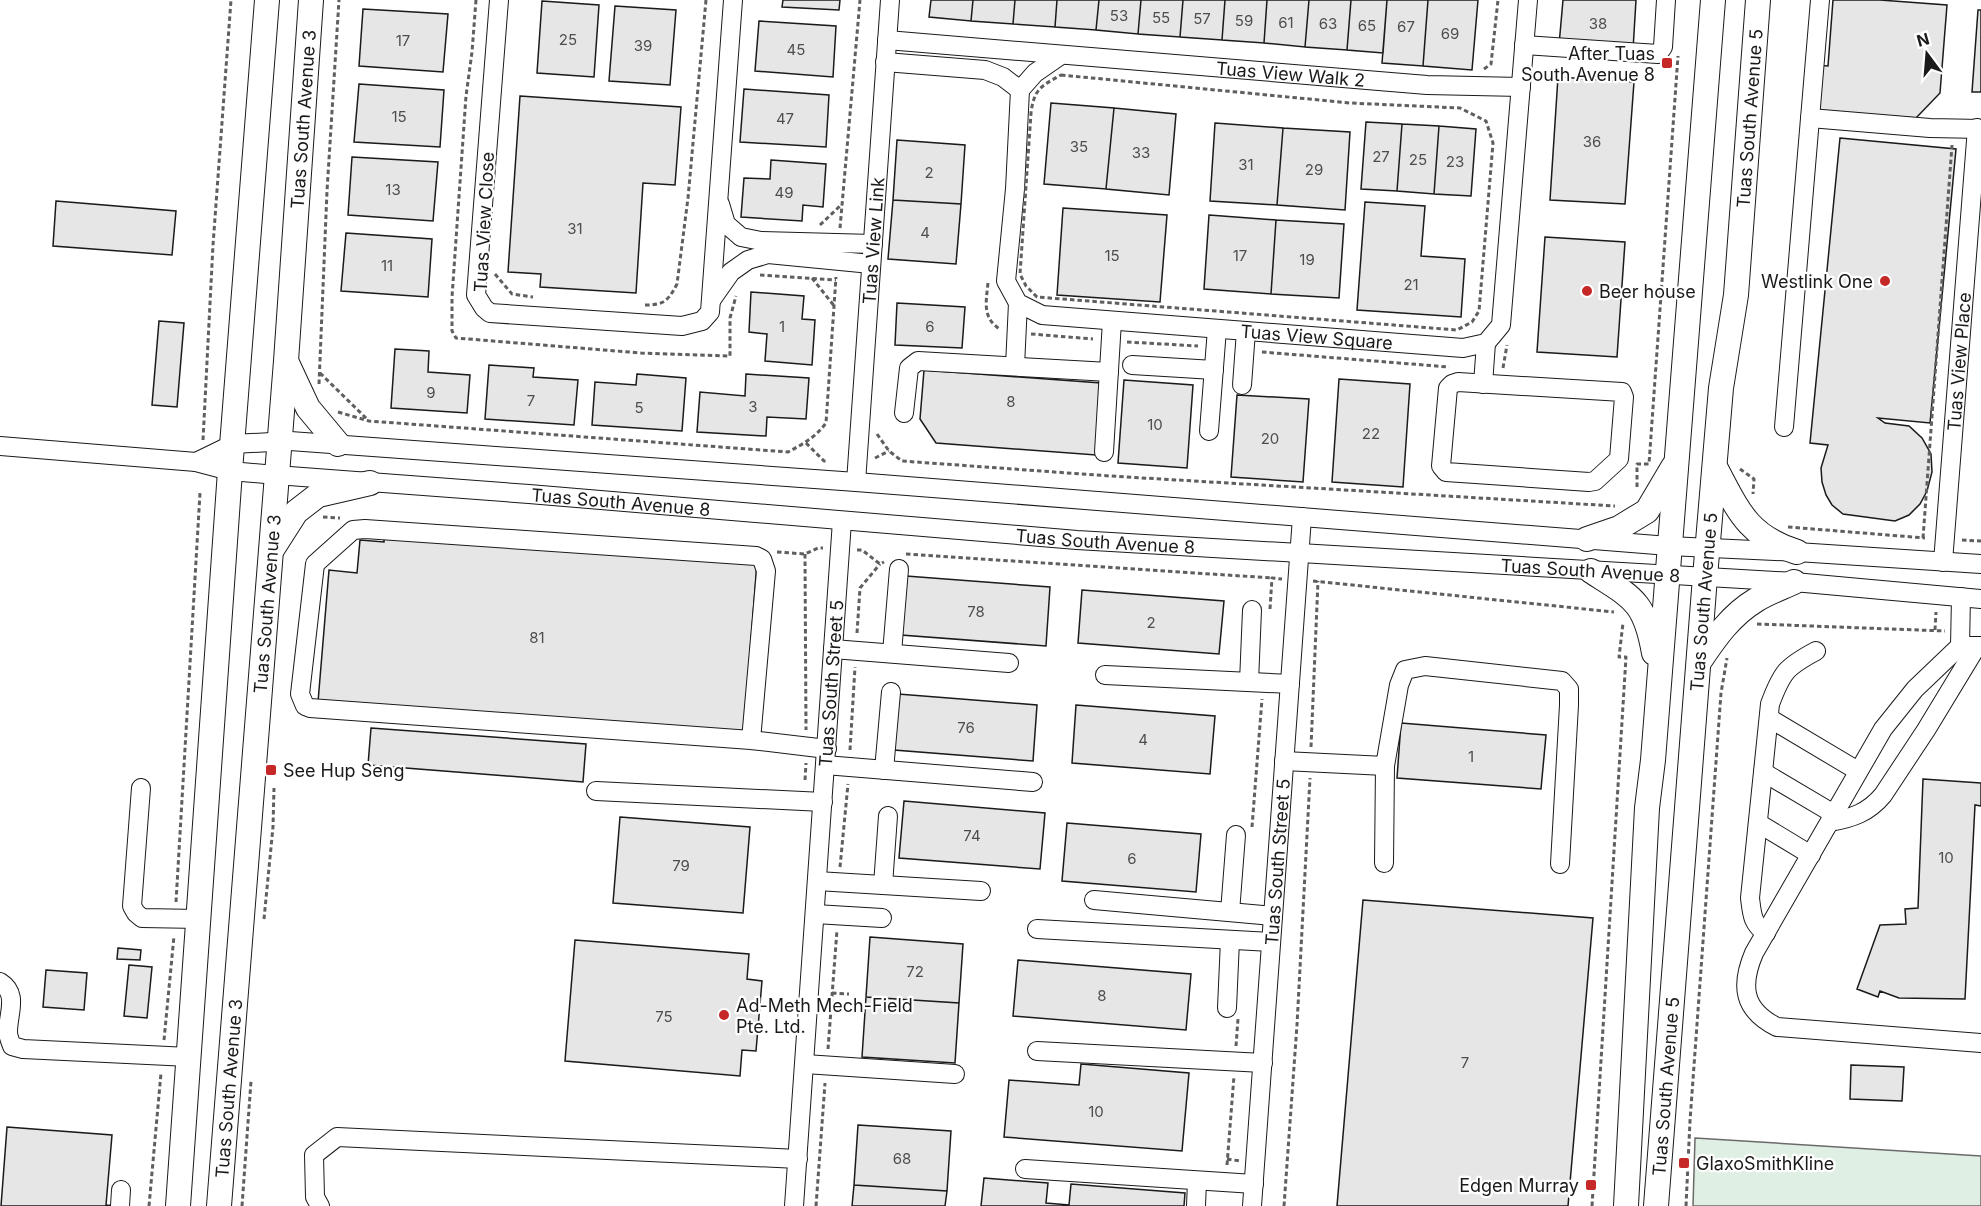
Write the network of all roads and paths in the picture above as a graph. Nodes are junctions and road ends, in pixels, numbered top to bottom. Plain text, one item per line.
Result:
1 (231, 0) edge
2 (267, 0) edge
3 (311, 0) edge
4 (339, 0) edge
5 (476, 0) edge
6 (499, 0) edge
7 (706, 0) edge
8 (733, 0) edge
9 (860, 0) edge
10 (890, 0) edge
11 (1498, 0) edge
12 (1528, 0) edge
13 (1666, 0) edge
14 (1713, 0) edge
15 (1758, 0) edge
16 (1820, 0) edge
17 (887, 40) junction
18 (1524, 45) junction
19 (1061, 55) junction
20 (885, 62) junction
21 (1481, 72) dead end
22 (1677, 73) dead end
23 (1521, 87) junction
24 (1020, 90) junction
25 (1810, 118) junction
26 (1953, 128) junction
27 (1979, 129) edge
28 (718, 200) junction
29 (842, 204) junction
30 (873, 244) junction
31 (839, 245) junction
32 (871, 264) junction
33 (489, 266) dead end
34 (1973, 273) edge
35 (1020, 274) joint
36 (757, 275) dead end
37 (812, 278) junction
38 (836, 280) junction
39 (989, 280) dead end
40 (738, 291) dead end
41 (537, 298) dead end
42 (711, 301) junction
43 (1018, 303) junction
44 (640, 305) dead end
45 (834, 307) junction
46 (1112, 321) junction
47 (1217, 329) junction
48 (1246, 331) junction
49 (1016, 333) junction
50 (1486, 343) junction
51 (286, 361) junction
52 (1132, 364) dead end
53 (1015, 366) junction
54 (1214, 370) junction
55 (1109, 372) junction
56 (320, 373) junction
57 (319, 384) dead end
58 (1483, 384) junction
59 (1242, 385) dead end
60 (329, 410) dead end
61 (904, 413) dead end
62 (204, 420) junction
63 (215, 421) dead end
64 (369, 421) junction
65 (1784, 427) dead end
66 (1209, 431) dead end
67 (279, 440) junction
68 (233, 444) junction
69 (338, 444) junction
70 (202, 445) dead end
71 (0, 446) edge
72 (889, 451) dead end
73 (1104, 452) dead end
74 (1676, 461) junction
75 (196, 462) junction
76 (1714, 467) junction
77 (230, 471) junction
78 (276, 476) junction
79 (856, 482) junction
80 (369, 483) junction
81 (200, 493) dead end
82 (1635, 497) dead end
83 (1623, 505) dead end
84 (1302, 517) junction
85 (842, 521) junction
86 (1782, 526) dead end
87 (1923, 538) junction
88 (1587, 539) junction
89 (1945, 539) junction
90 (1981, 541) edge
91 (1669, 546) junction
92 (839, 547) junction
93 (1708, 547) junction
94 (1797, 552) junction
95 (270, 553) junction
96 (1299, 553) junction
97 (805, 554) dead end
98 (895, 560) junction
99 (1943, 562) junction
100 (1981, 564) edge
101 (1591, 571) junction
102 (1668, 575) junction
103 (1705, 577) junction
104 (1272, 578) junction
105 (1297, 579) junction
106 (1318, 581) junction
107 (1794, 582) junction
108 (1961, 597) junction
109 (1981, 599) edge
110 (1261, 611) joint
111 (1617, 613) dead end
112 (1623, 618) dead end
113 (1973, 646) edge
114 (833, 649) junction
115 (1816, 651) dead end
116 (892, 653) junction
117 (1009, 663) dead end
118 (1698, 664) junction
119 (1105, 675) dead end
120 (1659, 679) junction
121 (1256, 682) junction
122 (1290, 684) junction
123 (891, 692) dead end
124 (1769, 718) junction
125 (751, 740) junction
126 (807, 746) junction
127 (826, 757) junction
128 (1284, 761) junction
129 (1310, 762) junction
130 (1385, 766) junction
131 (884, 770) junction
132 (1858, 771) junction
133 (1763, 772) junction
134 (1033, 783) dead end
135 (141, 788) dead end
136 (596, 791) dead end
137 (804, 801) junction
138 (823, 802) junction
139 (888, 816) dead end
140 (1832, 818) junction
141 (1758, 822) junction
142 (1244, 834) joint
143 (1811, 855) junction
144 (1384, 863) dead end
145 (1560, 864) dead end
146 (817, 881) junction
147 (883, 885) junction
148 (981, 891) dead end
149 (1094, 900) dead end
150 (1230, 912) junction
151 (815, 914) junction
152 (1273, 915) junction
153 (882, 918) dead end
154 (175, 919) junction
155 (199, 919) junction
156 (1037, 929) dead end
157 (1766, 933) junction
158 (1230, 940) junction
159 (1271, 942) junction
160 (0, 982) edge
161 (810, 992) junction
162 (849, 994) dead end
163 (1232, 1013) joint
164 (1981, 1043) edge
165 (6, 1046) edge
166 (1036, 1050) dead end
167 (162, 1055) junction
168 (189, 1057) junction
169 (1235, 1062) junction
170 (1263, 1063) junction
171 (805, 1064) junction
172 (955, 1074) dead end
173 (798, 1159) junction
174 (1024, 1169) dead end
175 (1197, 1181) junction
176 (1225, 1182) junction
177 (1254, 1185) junction
178 (149, 1206) edge
179 (178, 1206) edge
180 (219, 1206) edge
181 (320, 1206) edge
182 (794, 1206) edge
183 (1196, 1206) edge
184 (1252, 1206) edge
185 (1284, 1206) edge
186 (1592, 1206) edge
187 (1626, 1206) edge
188 (1656, 1206) edge

1 - 62 path
2 - 68 main road
3 - 51 main road, Tuas South Avenue 3
4 - 56 path
5 - 40 path
6 - 42 street, Tuas View Close
7 - 44 path
8 - 28 street, Tuas View Close
9 - 29 path
10 - 17 street, Tuas View Link
11 - 21 path
12 - 18 street
13 - 18 street
14 - 74 main road, Tuas South Avenue 5
15 - 76 main road, Tuas South Avenue 5
16 - 25 street
17 - 19 street, Tuas View Walk 2
17 - 20 street, Tuas View Link
18 - 23 street
19 - 23 street, Tuas View Walk 2
19 - 24 street
20 - 24 street
20 - 30 street, Tuas View Link
22 - 82 path
23 - 50 street
24 - 43 street
25 - 26 street
25 - 65 street
26 - 27 street
26 - 87 path
27 - 34 street, Tuas View Place
28 - 31 street, Tuas View Close
28 - 42 street, Tuas View Close
29 - 31 path
29 - 31 path
30 - 31 street, Tuas View Close
30 - 32 street, Tuas View Link
31 - 32 street, Tuas View Close
31 - 38 path
31 - 42 street, Tuas View Close
32 - 79 street, Tuas View Link
33 - 41 path
34 - 89 street, Tuas View Place
35 - 35 path
36 - 37 path
37 - 38 path
37 - 45 path
38 - 45 path
39 - 49 path
43 - 46 street, Tuas View Square
43 - 49 street
45 - 64 path
46 - 47 street, Tuas View Square
46 - 55 street
47 - 48 street, Tuas View Square
47 - 54 street
48 - 50 street, Tuas View Square
48 - 59 street
49 - 53 street
50 - 58 street
51 - 67 main road, Tuas South Avenue 3
51 - 69 main road
52 - 54 street
53 - 55 street
53 - 61 street
54 - 66 street
55 - 73 street
56 - 57 path
56 - 64 path
58 - 58 street
60 - 64 path
62 - 63 path
62 - 70 path
67 - 68 street, Tuas South Avenue 8
67 - 69 street, Tuas South Avenue 8
67 - 78 main road, Tuas South Avenue 3
68 - 75 street
68 - 77 main road
69 - 79 street, Tuas South Avenue 8
71 - 75 street, Tuas South Avenue 8
72 - 83 path
74 - 88 main road
74 - 91 main road, Tuas South Avenue 5
75 - 77 street, Tuas South Avenue 8
76 - 93 main road, Tuas South Avenue 5
76 - 94 main road
77 - 78 street, Tuas South Avenue 8
77 - 155 main road
78 - 80 street, Tuas South Avenue 8
78 - 95 main road, Tuas South Avenue 3
79 - 84 street, Tuas South Avenue 8
80 - 85 street, Tuas South Avenue 8
80 - 95 main road
81 - 154 path
84 - 88 street, Tuas South Avenue 8
84 - 96 street, Tuas South Street 5
85 - 92 street, Tuas South Street 5
85 - 96 street, Tuas South Avenue 8
86 - 87 path
87 - 89 path
88 - 91 street, Tuas South Avenue 8
89 - 90 path
89 - 99 street, Tuas View Place
91 - 93 street, Tuas South Avenue 8
91 - 102 main road, Tuas South Avenue 5
92 - 98 path
92 - 114 street, Tuas South Street 5
93 - 94 street, Tuas South Avenue 8
93 - 103 main road, Tuas South Avenue 5
94 - 99 street, Tuas South Avenue 8
95 - 180 main road, Tuas South Avenue 3
96 - 101 street, Tuas South Avenue 8
96 - 105 street, Tuas South Street 5
97 - 126 path
98 - 104 path
98 - 116 street
99 - 100 street, Tuas South Avenue 8
101 - 102 street, Tuas South Avenue 8
101 - 120 main road
102 - 103 street, Tuas South Avenue 8
102 - 120 main road, Tuas South Avenue 5
103 - 107 street, Tuas South Avenue 8
103 - 118 main road, Tuas South Avenue 5
104 - 105 path
104 - 110 path
105 - 106 path
105 - 122 street, Tuas South Street 5
106 - 111 path
106 - 129 path
107 - 108 street, Tuas South Avenue 8
107 - 118 main road
108 - 109 street, Tuas South Avenue 8
108 - 113 street
110 - 121 street
112 - 186 path
113 - 132 street
113 - 140 street
114 - 116 street
114 - 127 street, Tuas South Street 5
115 - 124 street
116 - 117 street
118 - 188 main road, Tuas South Avenue 5
119 - 121 street
120 - 187 main road, Tuas South Avenue 5
121 - 122 street
121 - 142 path
122 - 128 street, Tuas South Street 5
123 - 131 street
124 - 132 street
124 - 133 street
125 - 125 street
125 - 126 street
126 - 127 street
126 - 137 path
127 - 131 street
127 - 138 street, Tuas South Street 5
128 - 129 street
128 - 152 street, Tuas South Street 5
129 - 130 street
129 - 185 path
130 - 144 street
130 - 145 street
131 - 134 street
132 - 140 street
133 - 140 street
133 - 141 street
135 - 154 street
136 - 137 street
137 - 138 street
138 - 146 street, Tuas South Street 5
139 - 147 street
140 - 143 street
141 - 143 street
141 - 157 street
142 - 150 street
143 - 157 street
146 - 147 street
146 - 151 street, Tuas South Street 5
147 - 148 street
149 - 150 street
150 - 152 street
151 - 153 street
151 - 161 street, Tuas South Street 5
152 - 159 street, Tuas South Street 5
154 - 155 street
154 - 167 path
155 - 168 main road
156 - 158 street
157 - 164 street
158 - 159 street
158 - 163 street
159 - 170 street, Tuas South Street 5
160 - 165 street
161 - 162 path
161 - 171 street, Tuas South Street 5
163 - 169 path
165 - 167 street
166 - 169 street
167 - 168 street
167 - 178 path
168 - 179 main road
169 - 170 street
169 - 176 path
170 - 177 street, Tuas South Street 5
171 - 172 street
171 - 173 street, Tuas South Street 5
173 - 181 street
173 - 182 street, Tuas South Street 5
174 - 175 street
175 - 176 street
175 - 183 street
176 - 177 street
177 - 184 street, Tuas South Street 5

